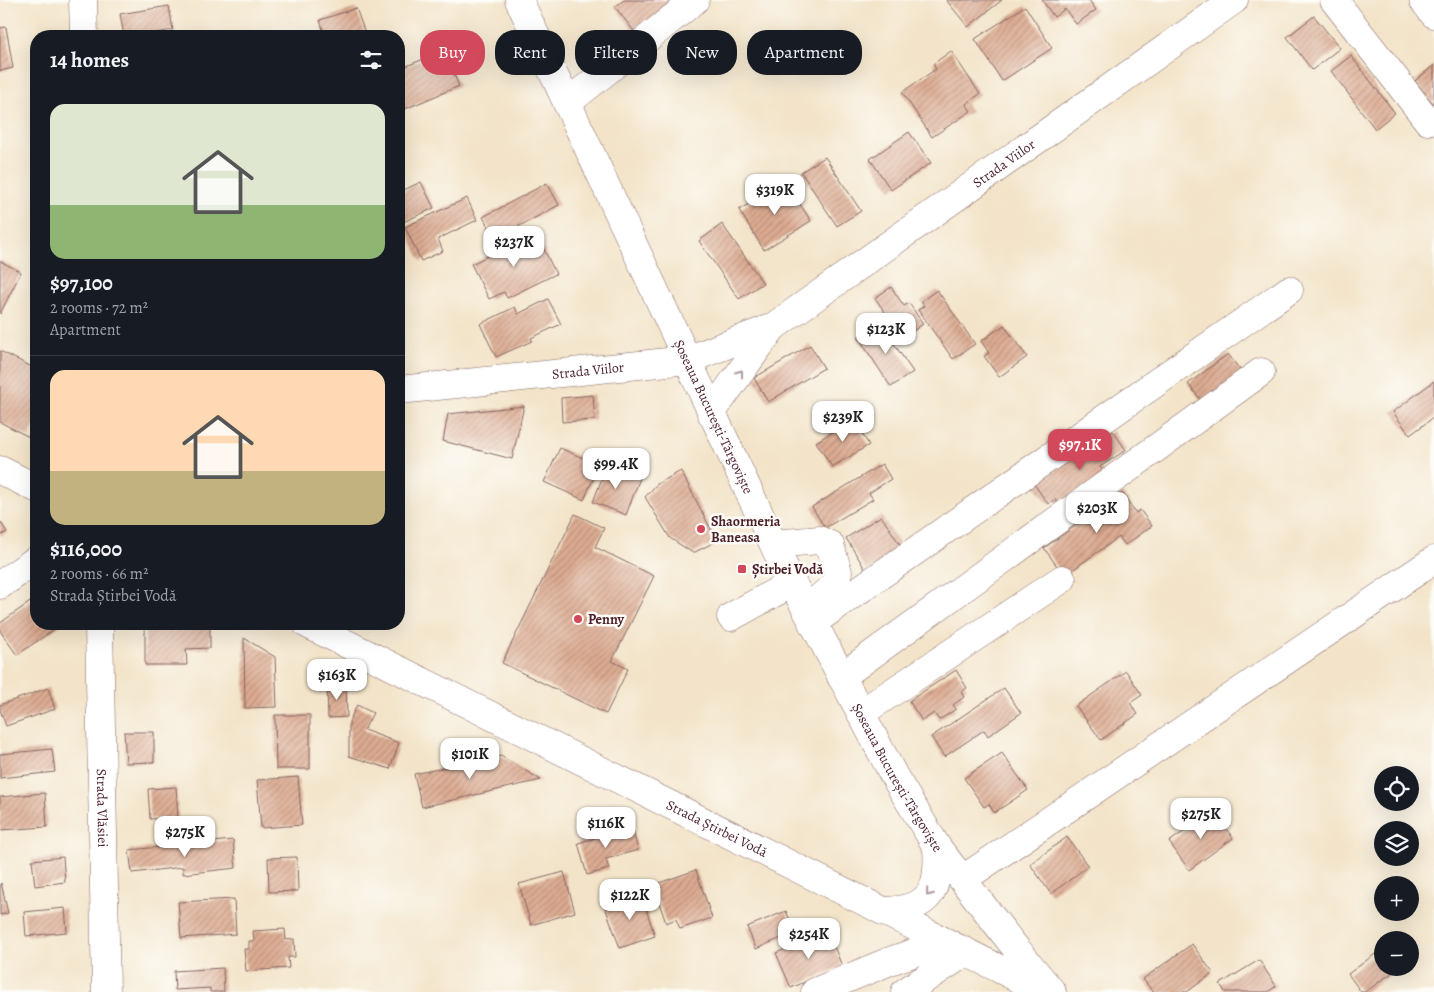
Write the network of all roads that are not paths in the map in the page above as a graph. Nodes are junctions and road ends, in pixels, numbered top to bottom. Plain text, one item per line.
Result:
1 (83, 0) edge
2 (519, 0) edge
3 (695, 0) edge
4 (1234, 0) edge
5 (1334, 0) edge
6 (1423, 0) edge
7 (1434, 14) edge
8 (84, 30) edge
9 (567, 102) junction
10 (1428, 121) dead end
11 (1289, 290) dead end
12 (773, 327) junction
13 (687, 360) junction
14 (1261, 372) dead end
15 (405, 389) edge
16 (711, 412) junction
17 (0, 470) edge
18 (30, 485) edge
19 (774, 544) junction
20 (1434, 560) edge
21 (30, 564) edge
22 (1062, 579) dead end
23 (792, 583) junction
24 (0, 585) edge
25 (731, 616) dead end
26 (809, 616) junction
27 (99, 630) edge
28 (319, 630) edge
29 (841, 677) junction
30 (861, 713) junction
31 (937, 847) junction
32 (963, 880) junction
33 (883, 911) junction
34 (955, 947) junction
35 (106, 992) edge
36 (815, 992) edge
37 (905, 992) edge
38 (1046, 992) edge
39 (1052, 992) edge

1 - 8 main road
2 - 9 main road, Șoseaua București-Târgoviște
3 - 9 main road
4 - 12 main road, Strada Viilor
5 - 10 main road
6 - 7 main road
9 - 13 main road, Șoseaua București-Târgoviște
11 - 26 main road
12 - 13 main road, Strada Viilor
16 -> 12 main road, Strada Viilor
13 - 15 main road, Strada Viilor
13 - 16 main road, Șoseaua București-Târgoviște
14 - 29 main road
16 - 19 main road, Șoseaua București-Târgoviște
17 - 18 main road
19 - 23 main road, Șoseaua București-Târgoviște
19 - 26 main road
20 - 32 main road
21 - 24 main road
22 - 30 main road
23 - 25 main road
23 - 26 main road, Șoseaua București-Târgoviște
26 - 29 main road, Șoseaua București-Târgoviște
27 - 35 main road, Strada Vlăsiei
28 - 33 main road, Strada Știrbei Vodă
29 - 30 main road, Șoseaua București-Târgoviște
30 - 31 main road, Șoseaua București-Târgoviște
31 - 32 main road, Șoseaua București-Târgoviște
31 -> 33 main road
32 - 39 main road, Șoseaua București-Târgoviște
33 - 34 main road, Strada Știrbei Vodă
34 - 36 main road
34 - 37 main road
34 - 38 main road, Strada Știrbei Vodă

